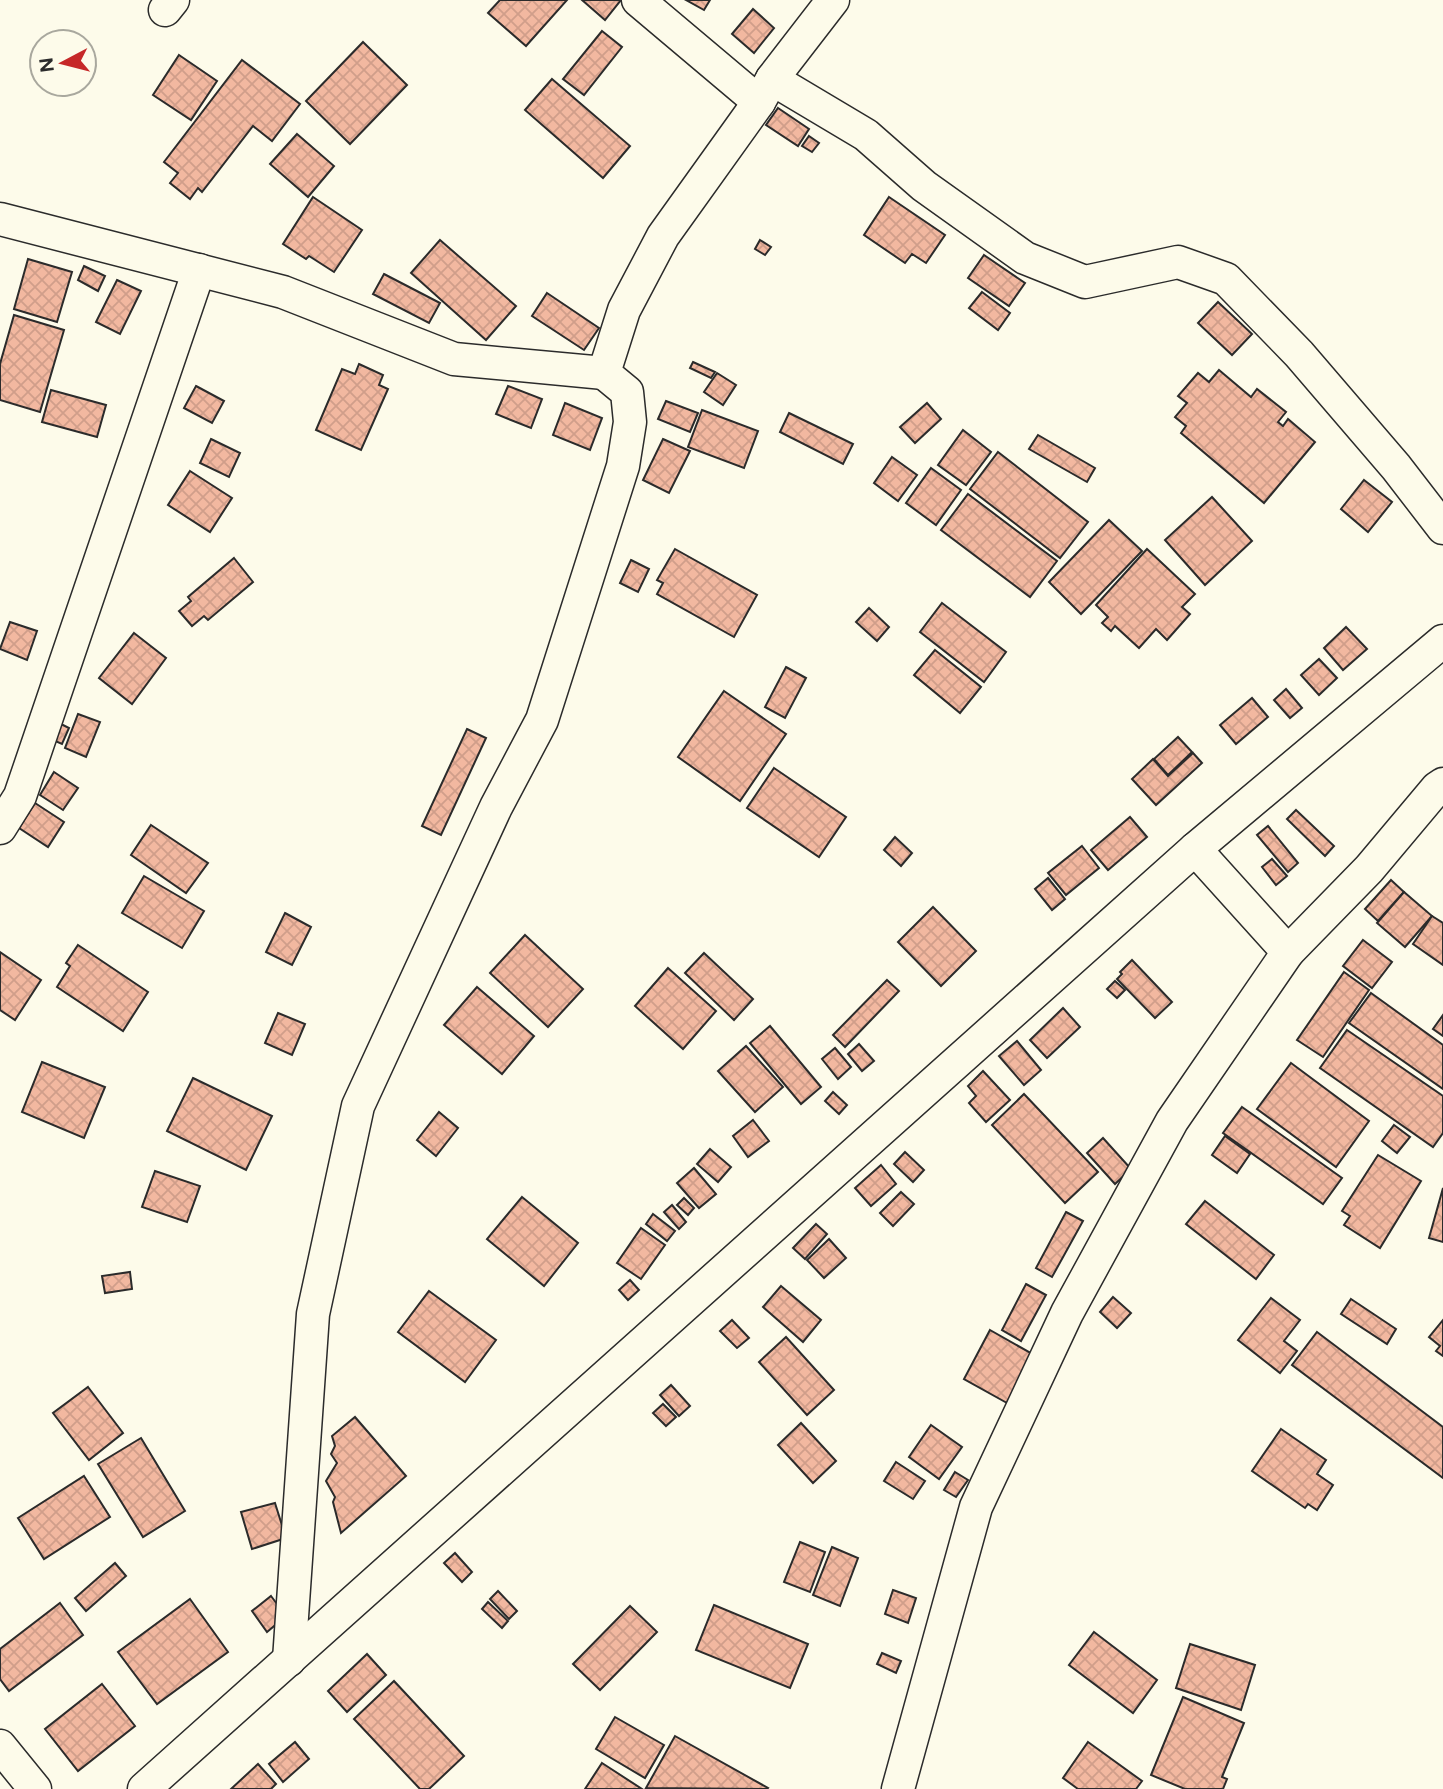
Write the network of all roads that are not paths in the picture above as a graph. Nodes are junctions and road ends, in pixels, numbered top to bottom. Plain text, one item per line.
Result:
1 (638, 0) edge
2 (833, 0) edge
3 (766, 90) junction
4 (0, 219) edge
5 (198, 270) junction
6 (604, 373) junction
7 (1443, 528) edge
8 (1443, 641) edge
9 (1443, 785) edge
10 (0, 828) edge
11 (1195, 849) junction
12 (1288, 952) junction
13 (289, 1660) junction
14 (0, 1746) edge
15 (35, 1789) edge
16 (144, 1789) edge
17 (898, 1789) edge

1 - 3 street
2 - 3 street
3 - 6 street
3 - 7 street
4 - 5 street
5 - 6 street
5 - 10 street
6 - 13 street
8 - 11 street
9 - 12 street
11 - 12 street
11 - 13 street
12 - 17 street
13 - 16 street
14 - 15 street

